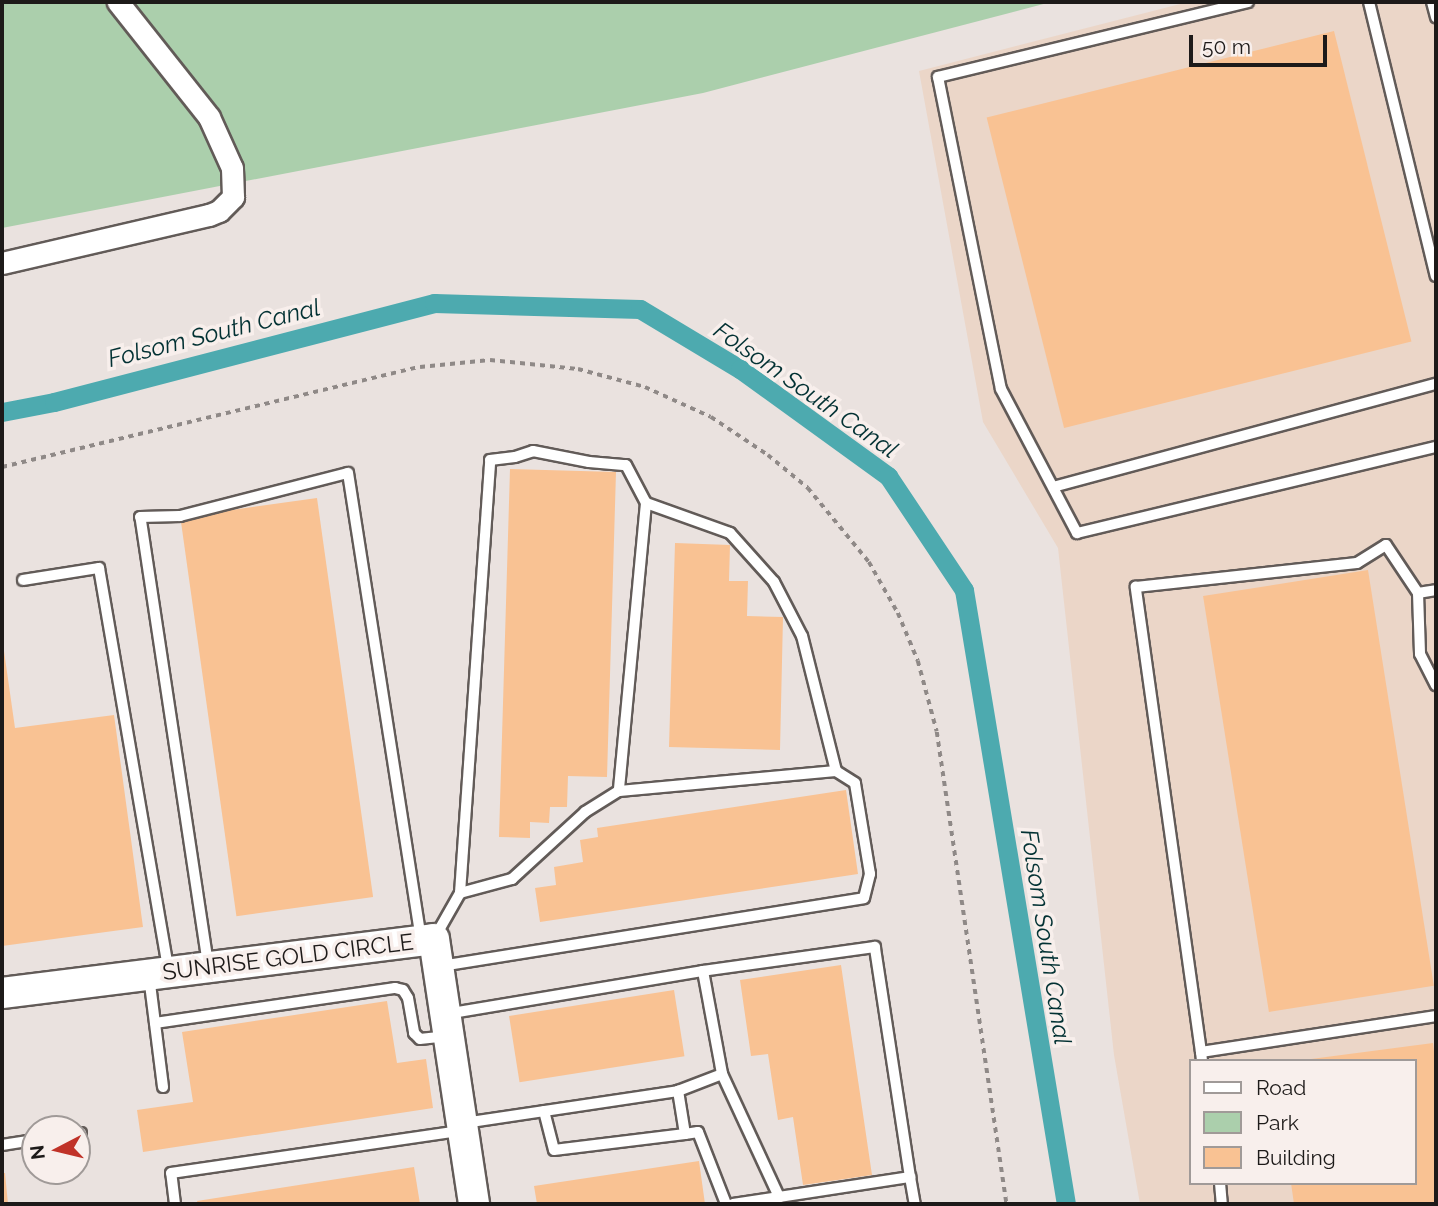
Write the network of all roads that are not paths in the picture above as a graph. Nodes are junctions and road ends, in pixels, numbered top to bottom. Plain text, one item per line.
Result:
1 (118, 2) edge
2 (1248, 2) edge
3 (1369, 2) edge
4 (1432, 2) edge
5 (1436, 18) edge
6 (2, 263) edge
7 (1436, 276) edge
8 (1436, 384) edge
9 (1436, 447) edge
10 (1053, 487) junction
11 (646, 503) junction
12 (23, 580) dead end
13 (1436, 590) edge
14 (1418, 593) junction
15 (1436, 685) edge
16 (836, 771) junction
17 (619, 791) junction
18 (460, 893) junction
19 (431, 949) junction
20 (208, 965) junction
21 (702, 971) junction
22 (158, 973) junction
23 (2, 993) edge
24 (1436, 1016) edge
25 (155, 1023) junction
26 (447, 1025) junction
27 (1202, 1056) edge
28 (722, 1074) junction
29 (163, 1087) dead end
30 (678, 1091) junction
31 (544, 1111) junction
32 (462, 1127) junction
33 (685, 1134) junction
34 (21, 1142) edge
35 (2, 1145) edge
36 (910, 1177) junction
37 (1220, 1185) edge
38 (779, 1197) junction
39 (175, 1204) edge
40 (474, 1204) edge
41 (726, 1204) edge
42 (733, 1204) edge
43 (915, 1204) edge
44 (1223, 1204) edge

1 - 6 street
2 - 10 lane
3 - 7 lane
4 - 5 lane
8 - 10 lane
9 - 10 lane
11 - 16 lane
11 - 17 lane
11 - 18 lane
12 - 22 lane
13 - 14 lane
14 - 15 lane
14 - 27 lane
16 - 17 lane
16 - 19 lane
17 - 18 lane
18 - 19 lane
19 - 20 street, SUNRISE GOLD CIRCLE
19 - 20 lane
19 - 26 street, SUNRISE GOLD CIRCLE
20 - 22 street, SUNRISE GOLD CIRCLE
21 - 26 lane
21 - 28 lane
21 - 36 lane
22 - 23 street, SUNRISE GOLD CIRCLE
22 - 25 lane
24 - 27 lane
25 - 26 lane
25 - 29 lane
26 - 32 street, SUNRISE GOLD CIRCLE
28 - 30 lane
28 - 38 lane
30 - 31 lane
30 - 33 lane
31 - 32 lane
31 - 33 lane
32 - 39 lane
32 - 40 street, SUNRISE GOLD CIRCLE
33 - 41 lane
34 - 35 lane
36 - 38 lane
36 - 43 lane
37 - 44 lane
38 - 42 lane

